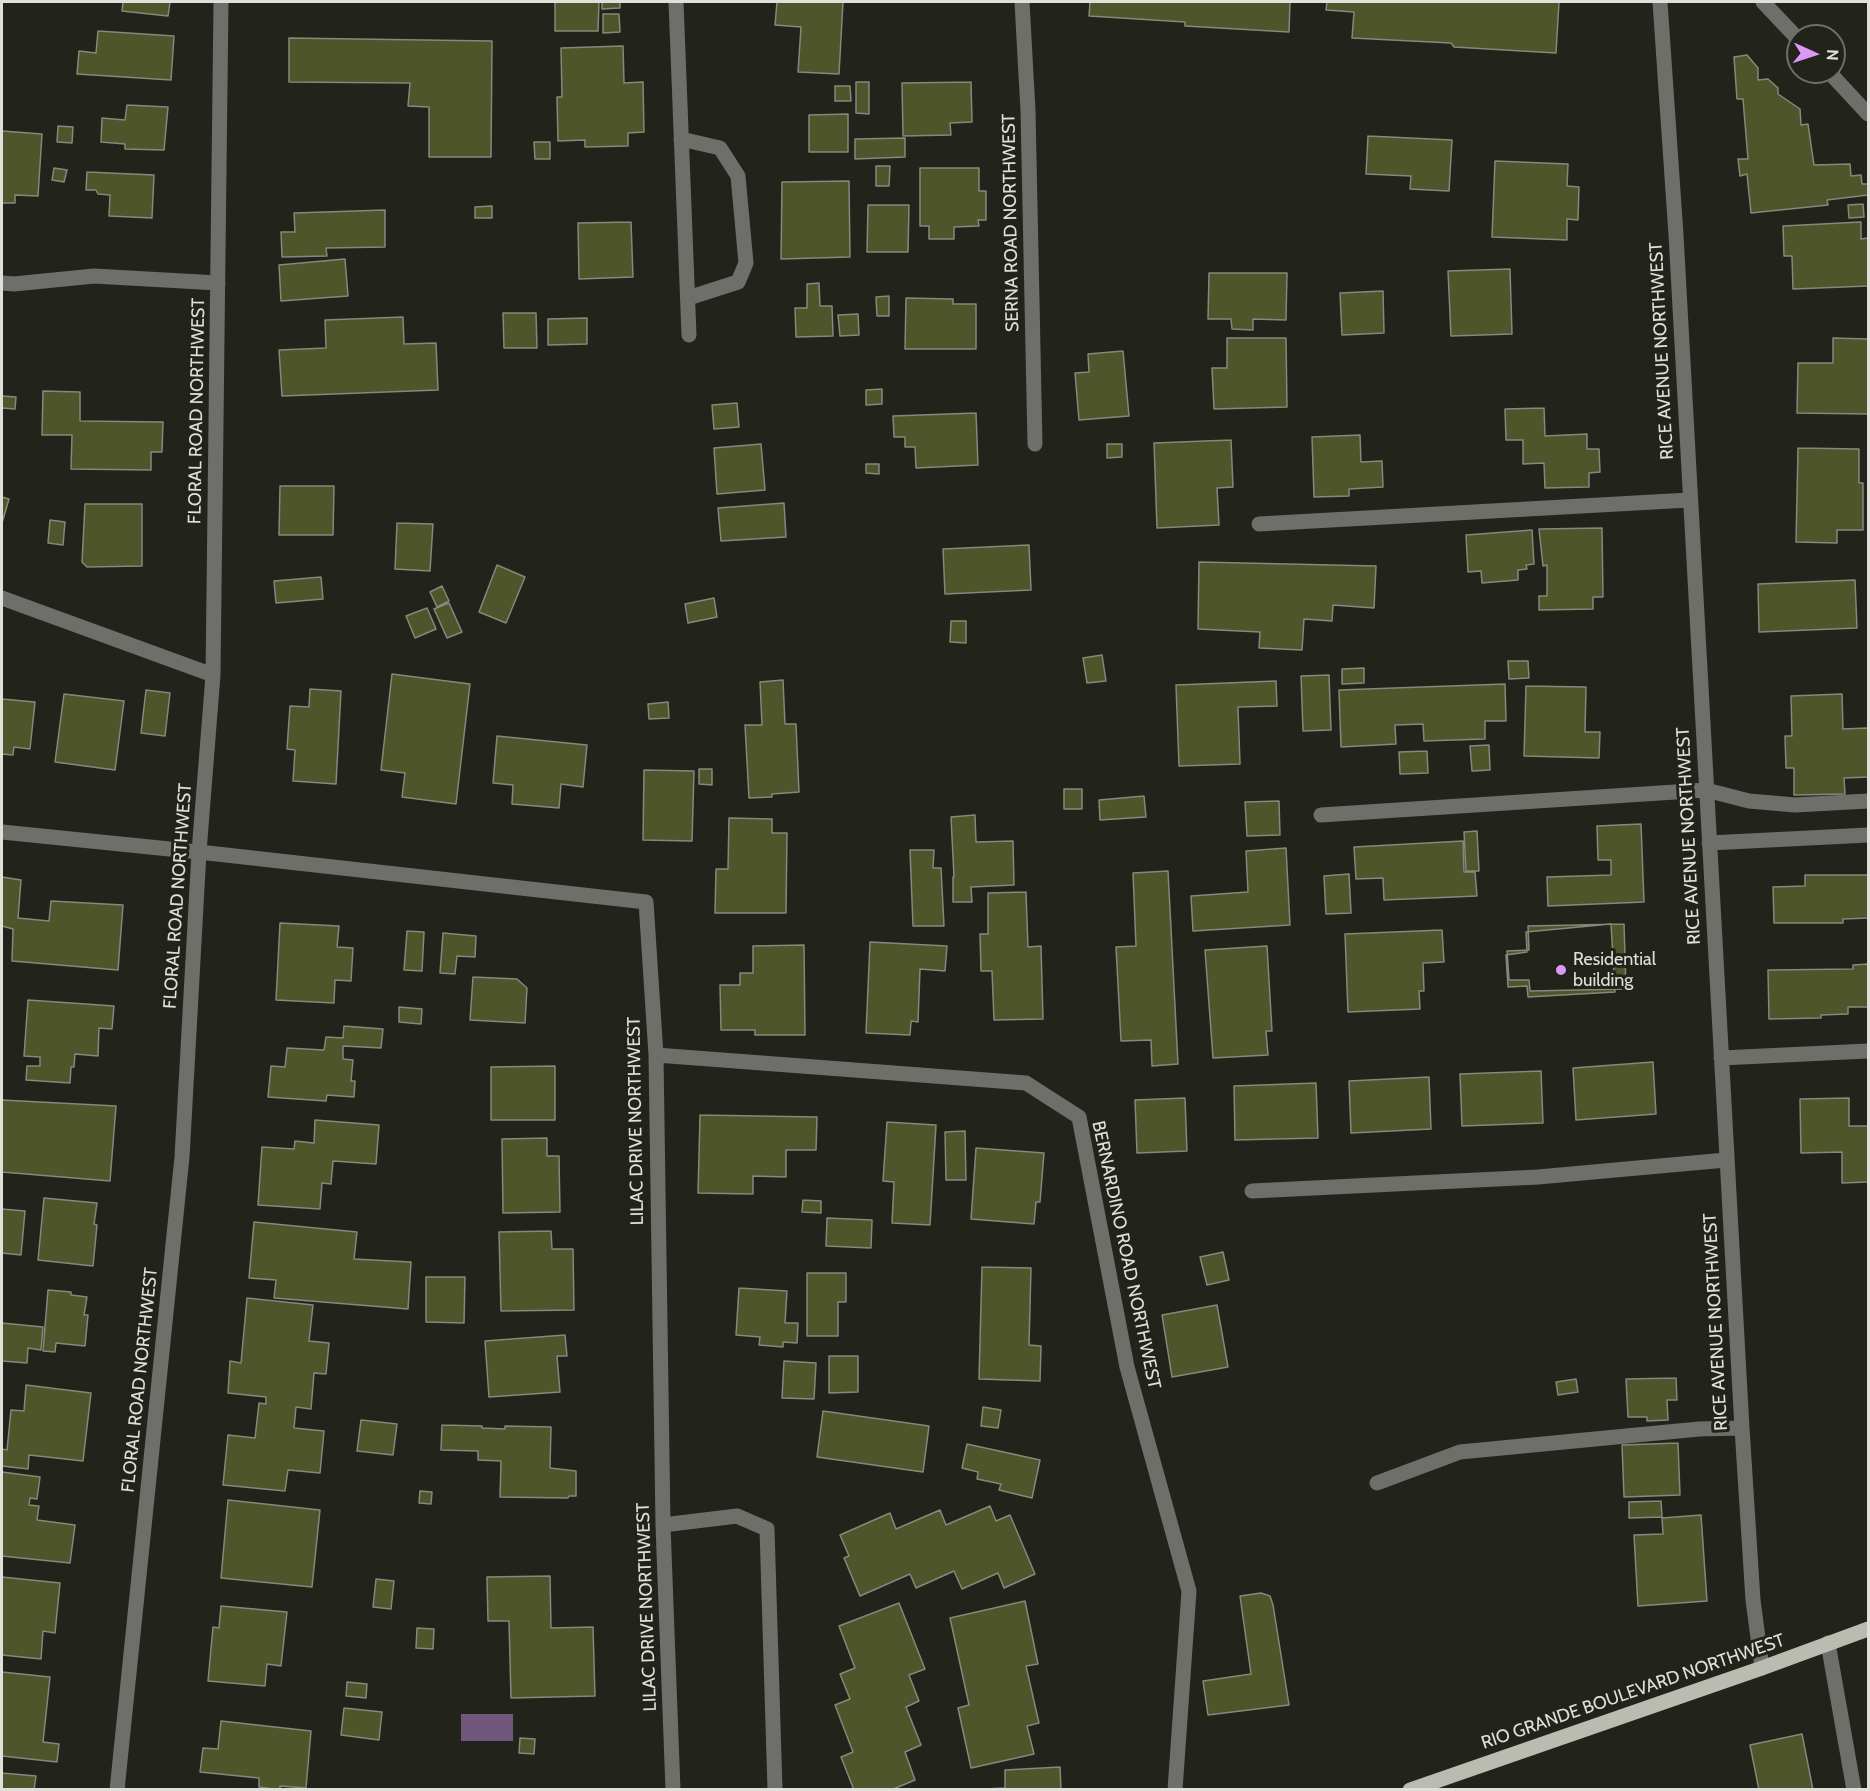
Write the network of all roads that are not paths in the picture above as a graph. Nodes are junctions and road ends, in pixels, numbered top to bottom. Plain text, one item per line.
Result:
1 (221, 2) edge
2 (676, 2) edge
3 (1022, 2) edge
4 (1660, 2) edge
5 (1763, 2) edge
6 (1786, 26) edge
7 (1840, 84) edge
8 (1869, 114) edge
9 (681, 139) junction
10 (218, 283) junction
11 (2, 284) edge
12 (688, 298) junction
13 (689, 335) dead end
14 (1035, 444) dead end
15 (1689, 500) junction
16 (1259, 524) dead end
17 (2, 598) edge
18 (213, 675) junction
19 (1706, 790) junction
20 (1869, 801) edge
21 (1321, 815) dead end
22 (2, 832) edge
23 (1869, 835) edge
24 (1709, 843) junction
25 (199, 852) junction
26 (1869, 1051) edge
27 (656, 1055) junction
28 (1721, 1059) junction
29 (1726, 1160) junction
30 (1252, 1191) dead end
31 (1742, 1428) junction
32 (1377, 1483) dead end
33 (663, 1524) junction
34 (1869, 1629) edge
35 (1828, 1644) junction
36 (1762, 1668) junction
37 (117, 1790) edge
38 (673, 1790) edge
39 (775, 1790) edge
40 (1175, 1790) edge
41 (1410, 1790) edge
42 (1854, 1790) edge

1 - 10 street, FLORAL ROAD NORTHWEST
2 - 9 street
3 - 14 street, SERNA ROAD NORTHWEST
4 - 15 street, RICE AVENUE NORTHWEST
5 - 6 street
7 - 8 street
9 - 12 street
9 - 12 street
10 - 11 street
10 - 18 street, FLORAL ROAD NORTHWEST
12 - 13 street
15 - 16 street
15 - 19 street, RICE AVENUE NORTHWEST
17 - 18 street
18 - 25 street, FLORAL ROAD NORTHWEST
19 - 20 street
19 - 21 street
19 - 24 street, RICE AVENUE NORTHWEST
22 - 25 street
23 - 24 street
24 - 28 street, RICE AVENUE NORTHWEST
25 - 27 street, LILAC DRIVE NORTHWEST
25 - 37 street, FLORAL ROAD NORTHWEST
26 - 28 street
27 - 33 street, LILAC DRIVE NORTHWEST
27 - 40 street, BERNARDINO ROAD NORTHWEST
28 - 29 street, RICE AVENUE NORTHWEST
29 - 30 street
29 - 31 street, RICE AVENUE NORTHWEST
31 - 32 street
31 - 36 street, RICE AVENUE NORTHWEST
33 - 38 street, LILAC DRIVE NORTHWEST
33 - 39 street
34 - 35 main road, RIO GRANDE BOULEVARD NORTHWEST
35 - 36 main road, RIO GRANDE BOULEVARD NORTHWEST
35 - 42 street
36 - 41 main road, RIO GRANDE BOULEVARD NORTHWEST

